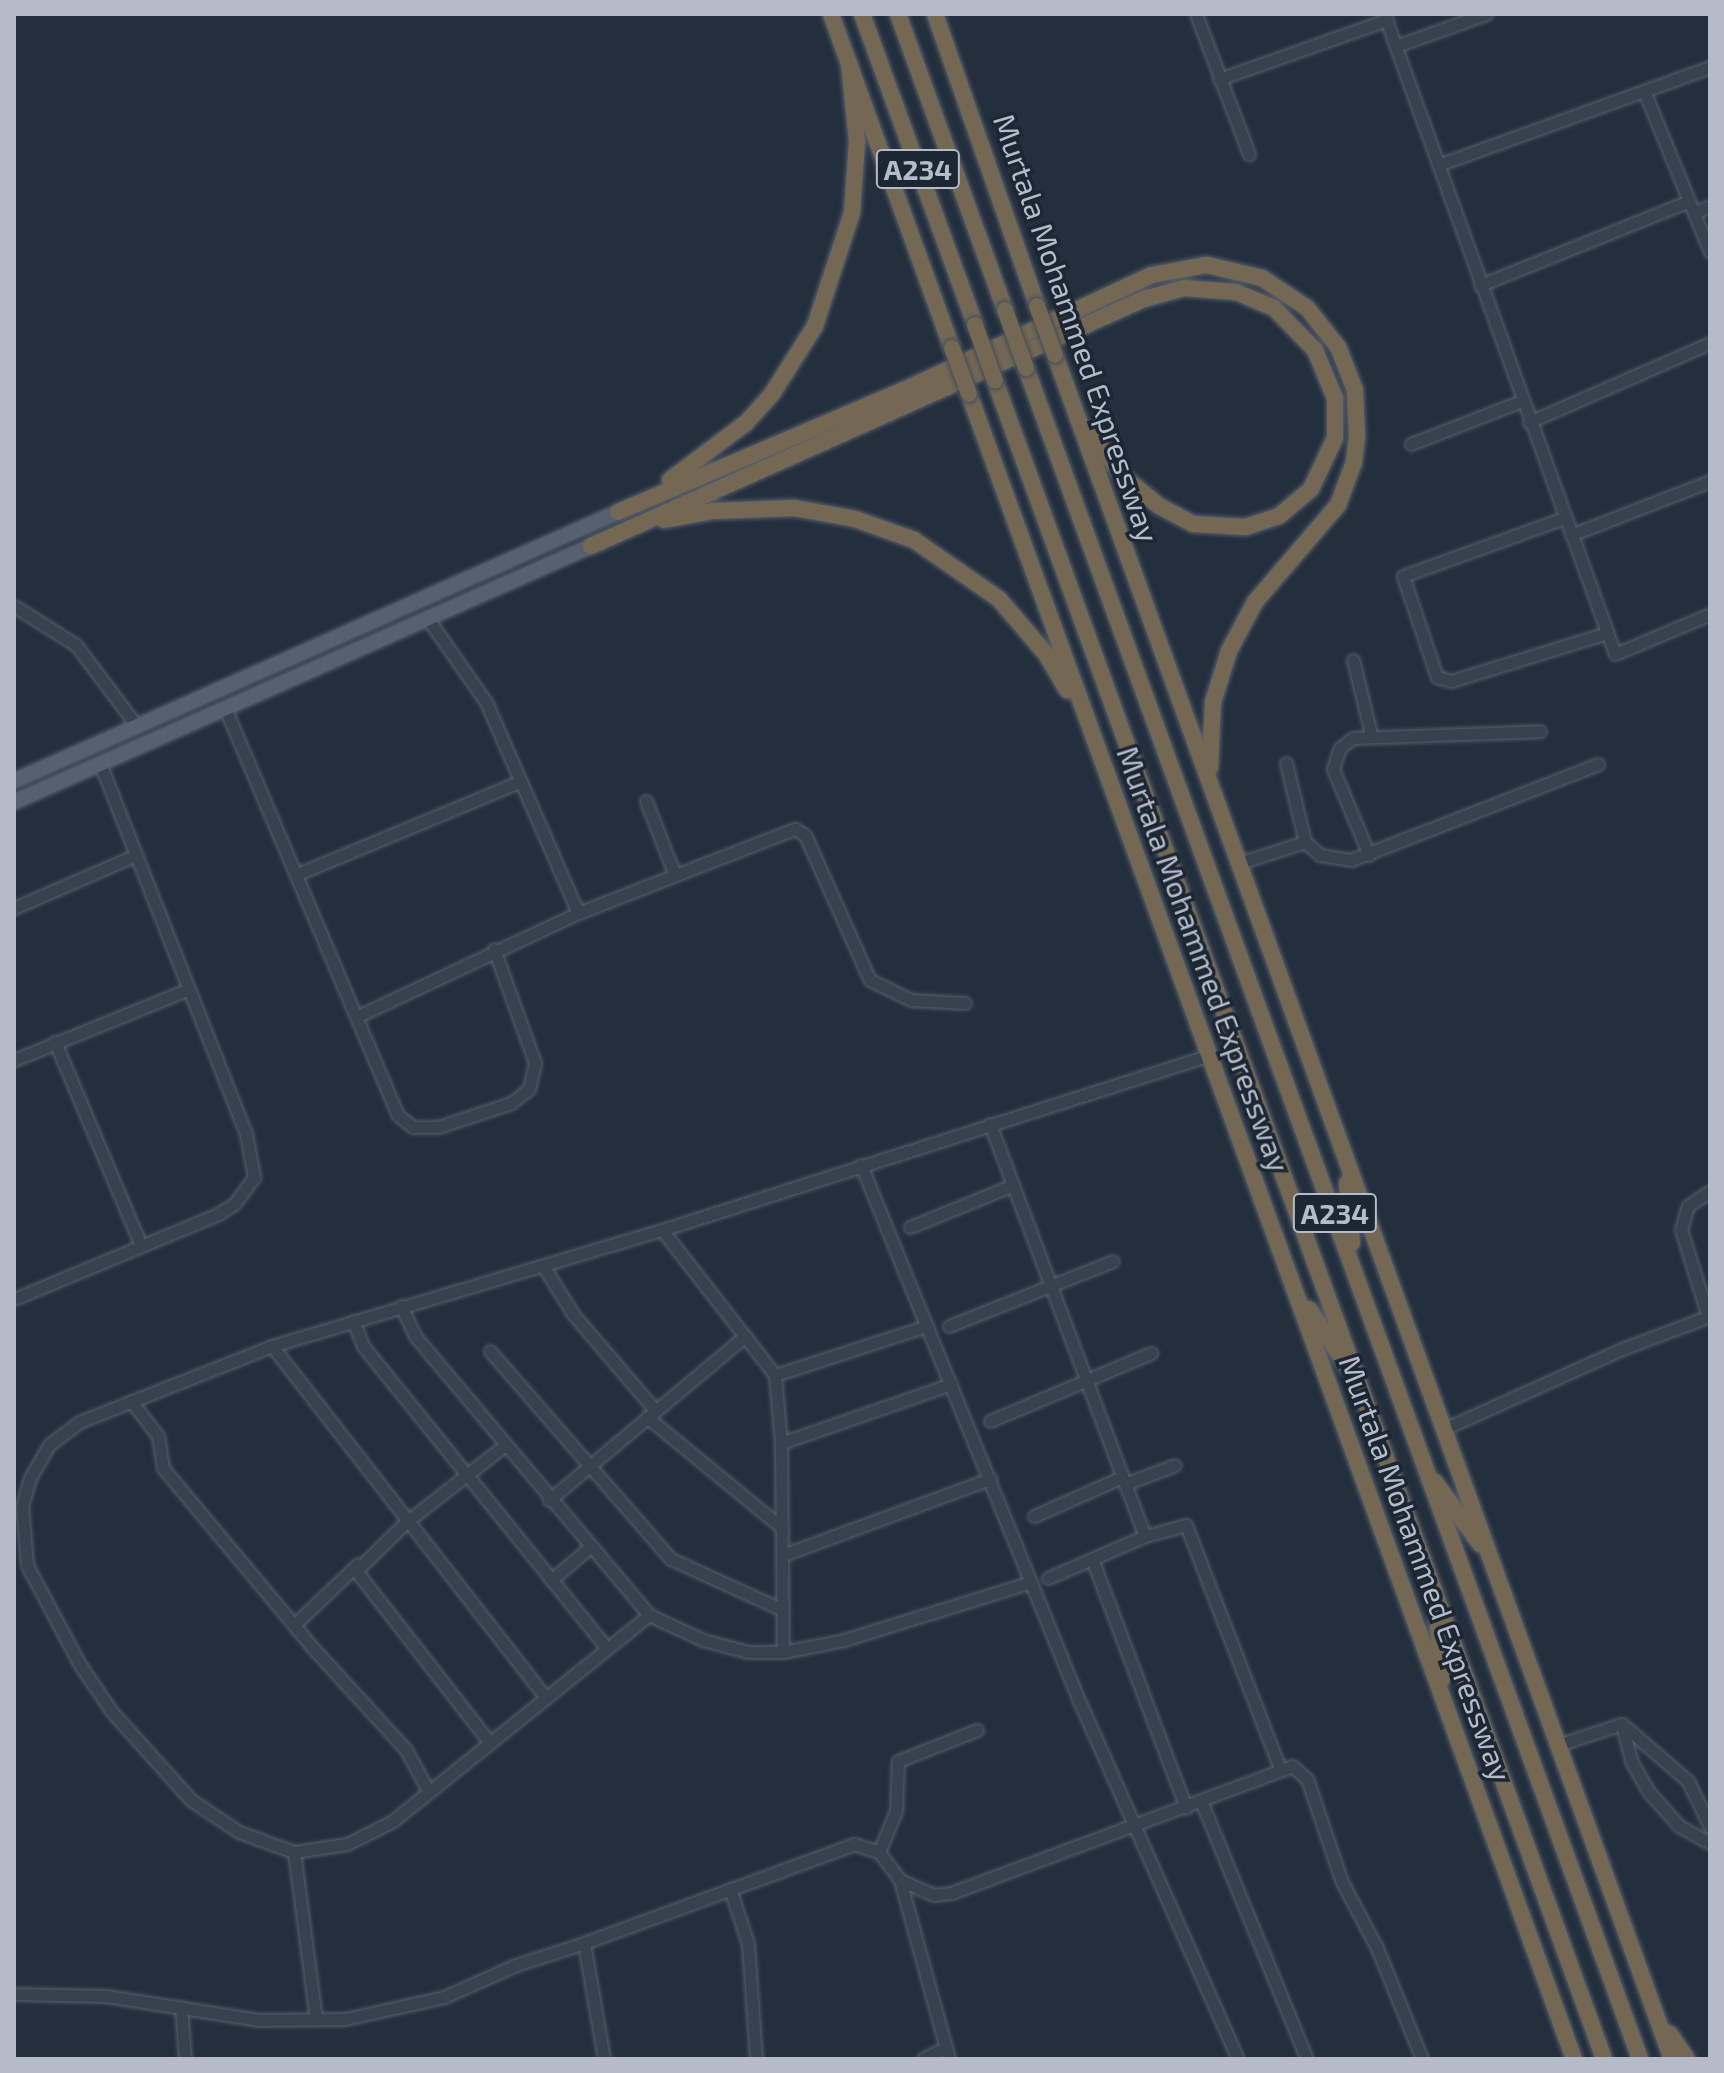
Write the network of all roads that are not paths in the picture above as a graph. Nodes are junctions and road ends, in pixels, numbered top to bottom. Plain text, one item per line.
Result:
1 (831, 14) edge
2 (862, 14) edge
3 (898, 14) edge
4 (935, 14) edge
5 (1196, 14) edge
6 (1486, 14) edge
7 (1386, 17) edge
8 (1396, 46) junction
9 (849, 63) junction
10 (1710, 67) edge
11 (1219, 79) junction
12 (1644, 91) junction
13 (1249, 154) dead end
14 (1438, 165) junction
15 (1689, 201) junction
16 (1710, 206) edge
17 (1694, 213) junction
18 (1710, 252) edge
19 (1480, 285) junction
20 (1710, 343) edge
21 (1068, 393) junction
22 (1522, 401) junction
23 (1529, 422) junction
24 (1411, 444) dead end
25 (1710, 481) edge
26 (618, 512) junction
27 (1564, 518) junction
28 (1571, 535) junction
29 (591, 546) junction
30 (14, 606) edge
31 (1710, 614) edge
32 (428, 619) junction
33 (1607, 633) junction
34 (1353, 660) dead end
35 (225, 708) junction
36 (136, 725) junction
37 (1540, 731) dead end
38 (1091, 734) junction
39 (1371, 734) junction
40 (1286, 763) dead end
41 (100, 764) junction
42 (1598, 764) dead end
43 (14, 781) edge
44 (519, 782) junction
45 (646, 801) dead end
46 (14, 802) edge
47 (1222, 828) junction
48 (1305, 842) junction
49 (136, 855) junction
50 (1369, 855) junction
51 (1236, 864) junction
52 (300, 873) junction
53 (674, 873) junction
54 (14, 908) edge
55 (578, 913) junction
56 (494, 949) junction
57 (189, 989) junction
58 (965, 1003) dead end
59 (358, 1016) junction
60 (55, 1042) junction
61 (1210, 1055) junction
62 (14, 1060) edge
63 (990, 1124) junction
64 (1346, 1162) junction
65 (861, 1165) junction
66 (1013, 1185) junction
67 (1710, 1191) edge
68 (910, 1227) dead end
69 (662, 1230) junction
70 (141, 1246) junction
71 (1113, 1261) dead end
72 (1354, 1265) junction
73 (544, 1267) junction
74 (1051, 1285) junction
75 (1295, 1287) junction
76 (14, 1299) edge
77 (401, 1306) junction
78 (1709, 1316) edge
79 (353, 1321) junction
80 (927, 1326) junction
81 (949, 1326) dead end
82 (745, 1336) junction
83 (272, 1346) junction
84 (490, 1351) dead end
85 (1151, 1353) dead end
86 (775, 1375) junction
87 (1086, 1380) junction
88 (951, 1384) junction
89 (1362, 1389) junction
90 (131, 1401) junction
91 (651, 1413) junction
92 (990, 1421) dead end
93 (1444, 1429) junction
94 (781, 1443) junction
95 (504, 1446) junction
96 (1421, 1462) junction
97 (590, 1465) junction
98 (1175, 1465) dead end
99 (466, 1475) junction
100 (990, 1479) junction
101 (1124, 1481) junction
102 (549, 1500) junction
103 (1034, 1516) dead end
104 (405, 1523) junction
105 (782, 1528) junction
106 (1145, 1536) junction
107 (590, 1547) junction
108 (783, 1555) junction
109 (1092, 1559) junction
110 (1492, 1562) junction
111 (358, 1564) junction
112 (1048, 1578) dead end
113 (551, 1580) junction
114 (1031, 1582) junction
115 (1435, 1593) junction
116 (783, 1610) junction
117 (649, 1615) junction
118 (294, 1625) junction
119 (607, 1648) junction
120 (783, 1652) junction
121 (545, 1697) junction
122 (1444, 1700) junction
123 (1622, 1724) junction
124 (977, 1730) dead end
125 (490, 1743) junction
126 (1558, 1745) junction
127 (1280, 1768) junction
128 (429, 1792) junction
129 (1201, 1801) junction
130 (1186, 1808) junction
131 (1710, 1827) edge
132 (1133, 1829) junction
133 (1710, 1843) edge
134 (294, 1852) junction
135 (879, 1852) junction
136 (900, 1880) junction
137 (730, 1889) junction
138 (584, 1943) junction
139 (1642, 1978) junction
140 (14, 1994) edge
141 (181, 2007) junction
142 (316, 2019) junction
143 (947, 2054) edge
144 (1572, 2055) edge
145 (185, 2059) edge
146 (604, 2059) edge
147 (756, 2059) edge
148 (923, 2059) edge
149 (1238, 2059) edge
150 (1307, 2059) edge
151 (1422, 2059) edge
152 (1604, 2059) edge
153 (1640, 2059) edge
154 (1672, 2059) edge
155 (1687, 2059) edge

1 - 9 highway, Murtala Mohammed Expressway
2 - 89 highway, Murtala Mohammed Expressway / A234, bridge
3 - 72 highway, Murtala Mohammed Expressway / A234, bridge
4 - 21 highway, Murtala Mohammed Expressway, bridge
5 - 11 street
6 - 8 street
7 - 8 street
7 - 11 street
8 - 14 street
9 - 26 highway
9 - 38 highway, Murtala Mohammed Expressway, bridge
10 - 12 street
11 - 13 street
12 - 14 street
12 - 15 street
14 - 19 street
15 - 17 street
15 - 19 street
16 - 17 street
17 - 18 street
19 - 22 street
20 - 23 street
21 - 29 highway
21 - 47 highway, Murtala Mohammed Expressway
22 - 23 street
22 - 24 street
23 - 27 street
25 - 28 street
26 - 36 main road
26 - 47 highway
27 - 28 street
27 - 33 street
28 - 33 street
29 - 32 main road
29 - 38 highway
30 - 36 street
31 - 33 street
32 - 35 main road
32 - 44 street
34 - 39 street
35 - 41 main road
35 - 52 street
36 - 43 main road
37 - 39 street
38 - 61 highway, Murtala Mohammed Expressway
39 - 50 street
40 - 48 street
41 - 46 main road
41 - 49 street
42 - 50 street
44 - 52 street
44 - 55 street
45 - 53 street
47 - 51 highway, Murtala Mohammed Expressway
48 - 50 street
48 - 51 street
49 - 54 street
49 - 57 street
51 - 64 highway, Murtala Mohammed Expressway
52 - 59 street
53 - 55 street
53 - 58 street
55 - 56 street
56 - 59 street
56 - 59 street
57 - 60 street
57 - 70 street
60 - 62 street
60 - 70 street
61 - 63 street
61 - 75 highway, Murtala Mohammed Expressway
63 - 65 street
63 - 66 street
64 - 72 highway
64 - 93 highway, Murtala Mohammed Expressway
65 - 69 street
65 - 80 street
66 - 68 street
66 - 74 street
67 - 78 street
69 - 73 street
69 - 82 street
70 - 76 street
71 - 74 street
72 - 96 highway, Murtala Mohammed Expressway / A234
73 - 77 street
73 - 91 street
74 - 81 street
74 - 87 street
75 - 89 highway
75 - 122 highway, Murtala Mohammed Expressway
77 - 79 street
77 - 95 street
78 - 93 street
79 - 83 street
79 - 99 street
80 - 86 street
80 - 88 street
82 - 86 street
82 - 91 street
83 - 90 street
83 - 104 street
84 - 97 street
85 - 87 street
86 - 94 street
87 - 92 street
87 - 101 street
88 - 94 street
88 - 100 street
89 - 115 highway, Murtala Mohammed Expressway / A234
90 - 118 street
90 - 134 street
91 - 97 street
91 - 105 street
93 - 110 highway, Murtala Mohammed Expressway
94 - 105 street
95 - 99 street
95 - 102 street
96 - 110 highway
96 - 153 highway, Murtala Mohammed Expressway / A234
97 - 102 street
97 - 116 street
98 - 101 street
99 - 104 street
99 - 113 street
100 - 108 street
100 - 114 street
101 - 103 street
101 - 106 street
102 - 107 street
104 - 111 street
104 - 121 street
105 - 108 street
106 - 109 street
106 - 127 street
107 - 113 street
107 - 117 street
108 - 116 street
109 - 112 street
109 - 130 street
110 - 126 highway, Murtala Mohammed Expressway
111 - 118 street
111 - 125 street
113 - 119 street
114 - 120 street
114 - 132 street
115 - 122 highway
115 - 152 highway, Murtala Mohammed Expressway / A234
116 - 120 street
117 - 119 street
117 - 120 street
118 - 128 street
119 - 121 street
121 - 125 street
122 - 144 highway, Murtala Mohammed Expressway
123 - 126 street
123 - 131 street
123 - 133 street
124 - 135 street
125 - 128 street
126 - 139 highway, Murtala Mohammed Expressway
127 - 129 street
127 - 151 street
128 - 134 street
129 - 130 street
129 - 150 street
130 - 132 street
132 - 136 street
132 - 149 street
134 - 142 street
135 - 136 street
135 - 137 street
136 - 143 street
137 - 138 street
137 - 147 street
138 - 142 street
138 - 146 street
139 - 154 highway, Murtala Mohammed Expressway
139 - 155 highway
140 - 141 street
141 - 142 street
141 - 145 street
143 - 148 street

